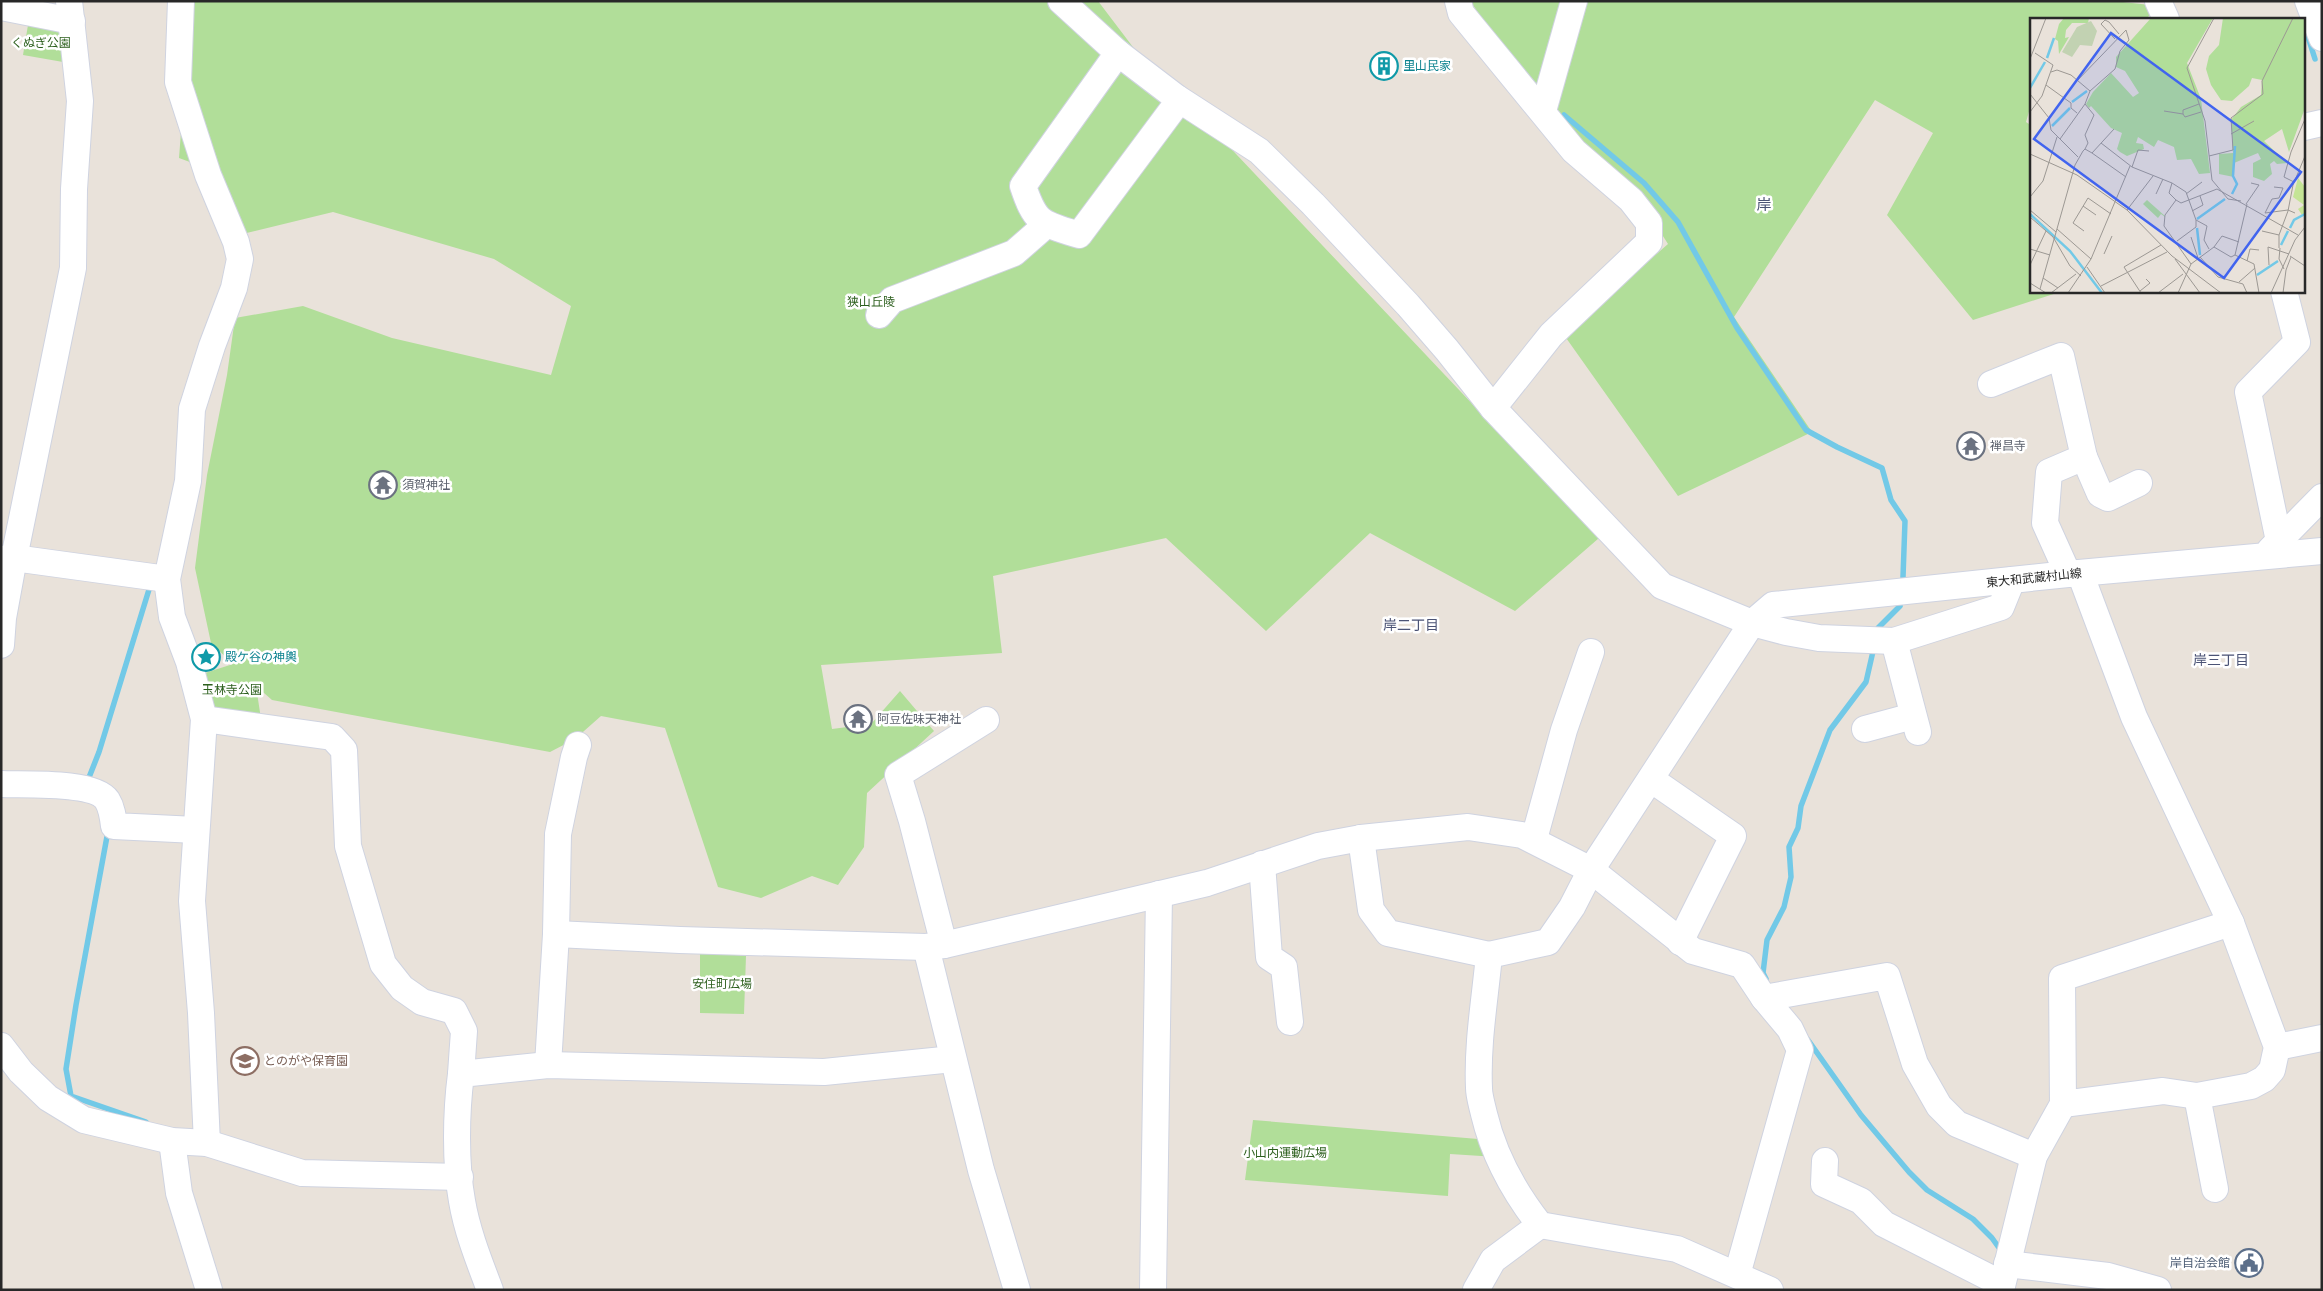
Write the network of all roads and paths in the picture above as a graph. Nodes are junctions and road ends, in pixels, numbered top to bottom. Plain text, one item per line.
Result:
1 (181, 1) edge
2 (1061, 1) edge
3 (1458, 1) edge
4 (1574, 1) edge
5 (2158, 1) edge
6 (2308, 1) edge
7 (1, 7) edge
8 (70, 11) edge
9 (2166, 18) edge
10 (2322, 38) edge
11 (1118, 53) junction
12 (1177, 98) junction
13 (1543, 111) junction
14 (2322, 123) edge
15 (2306, 126) edge
16 (1046, 225) junction
17 (2284, 292) edge
18 (879, 314) dead end
19 (1991, 384) dead end
20 (1493, 408) junction
21 (2084, 457) junction
22 (2139, 483) dead end
23 (2322, 497) edge
24 (2271, 549) junction
25 (2322, 552) edge
26 (8, 559) edge
27 (2074, 574) junction
28 (167, 579) junction
29 (2012, 580) junction
30 (1752, 623) junction
31 (1881, 640) junction
32 (1, 645) edge
33 (1591, 652) dead end
34 (204, 719) junction
35 (986, 720) dead end
36 (1865, 729) dead end
37 (578, 745) dead end
38 (1652, 780) junction
39 (1, 784) edge
40 (196, 830) junction
41 (1361, 838) junction
42 (1534, 839) junction
43 (1262, 864) junction
44 (1591, 870) junction
45 (1159, 894) junction
46 (2231, 923) junction
47 (556, 934) junction
48 (1680, 942) junction
49 (935, 946) junction
50 (1489, 955) junction
51 (1773, 996) junction
52 (1290, 1022) dead end
53 (2322, 1038) edge
54 (1, 1046) edge
55 (2277, 1046) junction
56 (953, 1059) junction
57 (548, 1064) junction
58 (461, 1074) junction
59 (2197, 1096) junction
60 (2063, 1104) junction
61 (172, 1141) junction
62 (207, 1143) junction
63 (2034, 1156) junction
64 (1825, 1161) dead end
65 (460, 1177) junction
66 (2215, 1189) dead end
67 (1540, 1225) junction
68 (1737, 1275) junction
69 (2003, 1279) edge
70 (209, 1290) edge
71 (490, 1290) edge
72 (1017, 1290) edge
73 (1153, 1290) edge
74 (1476, 1290) edge
75 (1770, 1290) edge
76 (2158, 1290) edge

1 - 28 street
2 - 11 street
3 - 13 street
4 - 13 street
5 - 9 street
6 - 10 street
7 - 8 street
8 - 26 street
11 - 12 street
11 - 16 street
12 - 16 street
12 - 20 street
13 - 20 street
14 - 15 street
16 - 18 street
17 - 24 street
19 - 21 street
20 - 30 street
21 - 22 street
21 - 27 street
23 - 24 street
24 - 25 street, 東大和武蔵村山線
24 - 27 street, 東大和武蔵村山線
26 - 28 street
26 - 32 street
27 - 29 street, 東大和武蔵村山線
27 - 46 street
28 - 34 street
29 - 30 street, 東大和武蔵村山線
29 - 31 street
30 - 31 street
30 - 38 street, 東大和武蔵村山線
31 - 36 street
33 - 42 street
34 - 40 street
34 - 58 street
35 - 49 street
37 - 47 street
38 - 44 street, 東大和武蔵村山線
38 - 48 street
39 - 40 street
40 - 62 street
41 - 42 street
41 - 43 street
41 - 50 street
42 - 44 street
43 - 45 street
43 - 52 street
44 - 48 street
44 - 50 street, 東大和武蔵村山線
45 - 49 street
45 - 73 street
46 - 55 street
46 - 60 street
47 - 49 street
47 - 57 street
48 - 51 street
49 - 56 street
50 - 67 street
51 - 63 street
51 - 68 street
53 - 55 street
54 - 61 street
55 - 59 street
56 - 57 street
56 - 72 street
57 - 58 street
58 - 65 street
59 - 60 street
59 - 66 street
60 - 63 street
61 - 62 street
61 - 70 street
62 - 65 street
63 - 69 street
64 - 69 street
65 - 71 street
67 - 68 street
67 - 74 street
68 - 75 street
69 - 76 street

